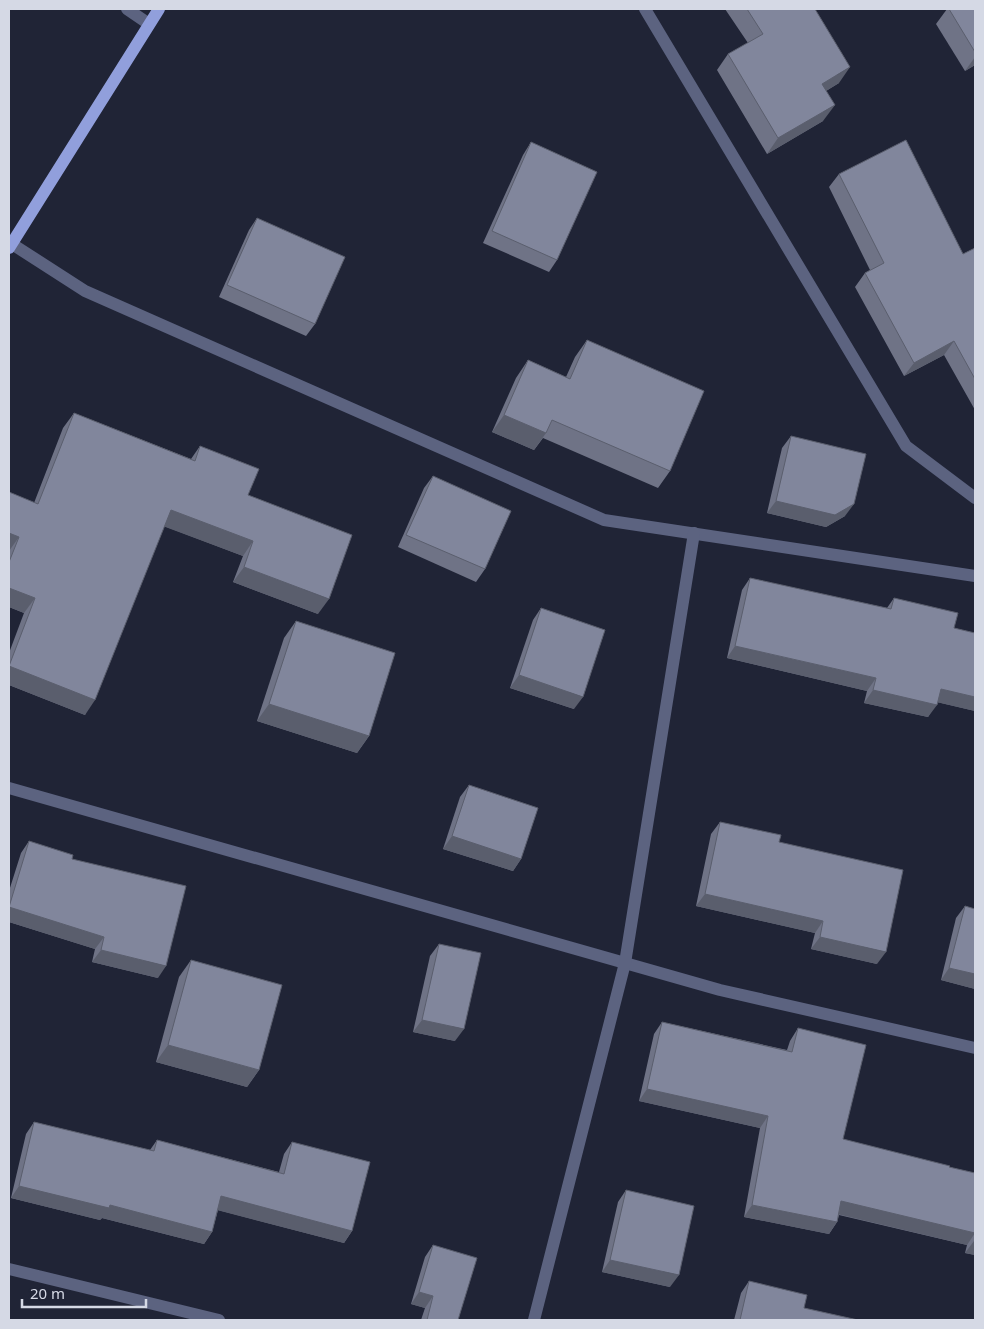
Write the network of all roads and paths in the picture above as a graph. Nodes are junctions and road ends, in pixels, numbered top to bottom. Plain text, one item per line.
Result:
1 (127, 9) edge
2 (159, 9) edge
3 (645, 9) edge
4 (149, 24) junction
5 (10, 246) edge
6 (975, 498) edge
7 (694, 533) junction
8 (975, 576) edge
9 (9, 788) edge
10 (625, 962) junction
11 (975, 1048) edge
12 (9, 1270) edge
13 (219, 1320) edge
14 (534, 1320) edge

1 - 4 street
2 - 4 main road
3 - 6 street
4 - 5 main road
5 - 7 street
7 - 8 street
7 - 10 street
9 - 10 street
10 - 11 street
10 - 14 street
12 - 13 street

